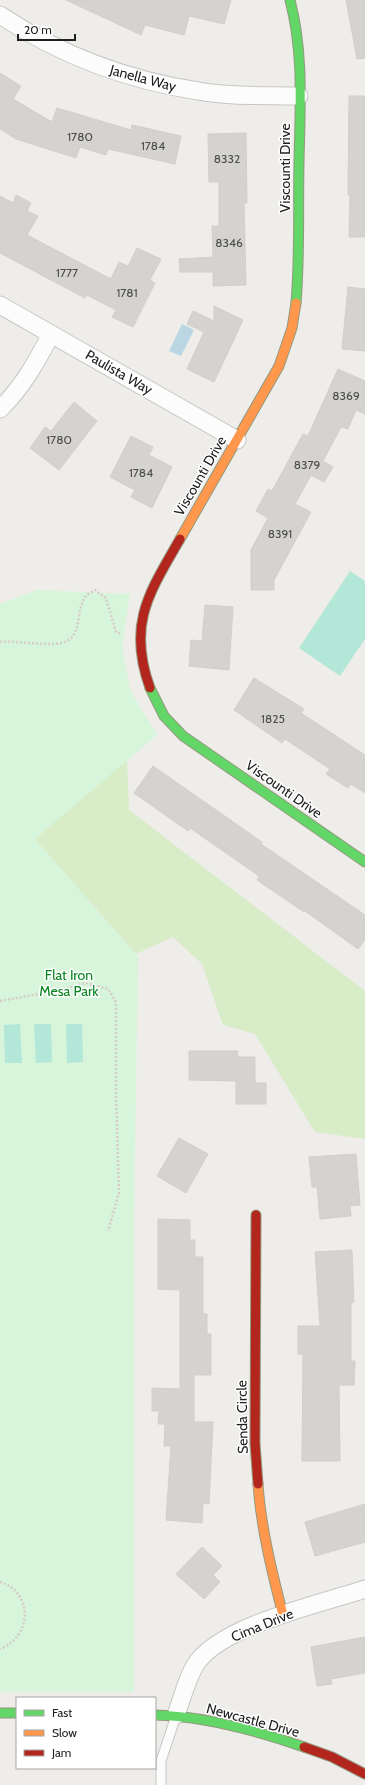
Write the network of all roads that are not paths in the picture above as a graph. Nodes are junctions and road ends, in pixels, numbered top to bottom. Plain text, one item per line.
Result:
1 (290, 0) edge
2 (0, 15) edge
3 (299, 96) junction
4 (0, 305) edge
5 (51, 334) junction
6 (0, 409) edge
7 (237, 440) junction
8 (365, 862) edge
9 (256, 1215) dead end
10 (365, 1589) edge
11 (283, 1615) junction
12 (0, 1713) edge
13 (16, 1713) edge
14 (156, 1715) edge
15 (176, 1715) junction
16 (365, 1774) edge
17 (161, 1785) edge

1 - 3 street, Viscounti Drive
2 - 3 street, Janella Way
3 - 7 street, Viscounti Drive
4 - 5 street, Paulista Way
5 - 6 street
5 - 7 street, Paulista Way
7 - 8 street, Viscounti Drive
9 - 11 street, Senda Circle
10 - 11 street, Cima Drive
11 - 15 street, Cima Drive
12 - 13 street
14 - 15 street, Newcastle Drive
15 - 16 street, Newcastle Drive
15 - 17 lane

